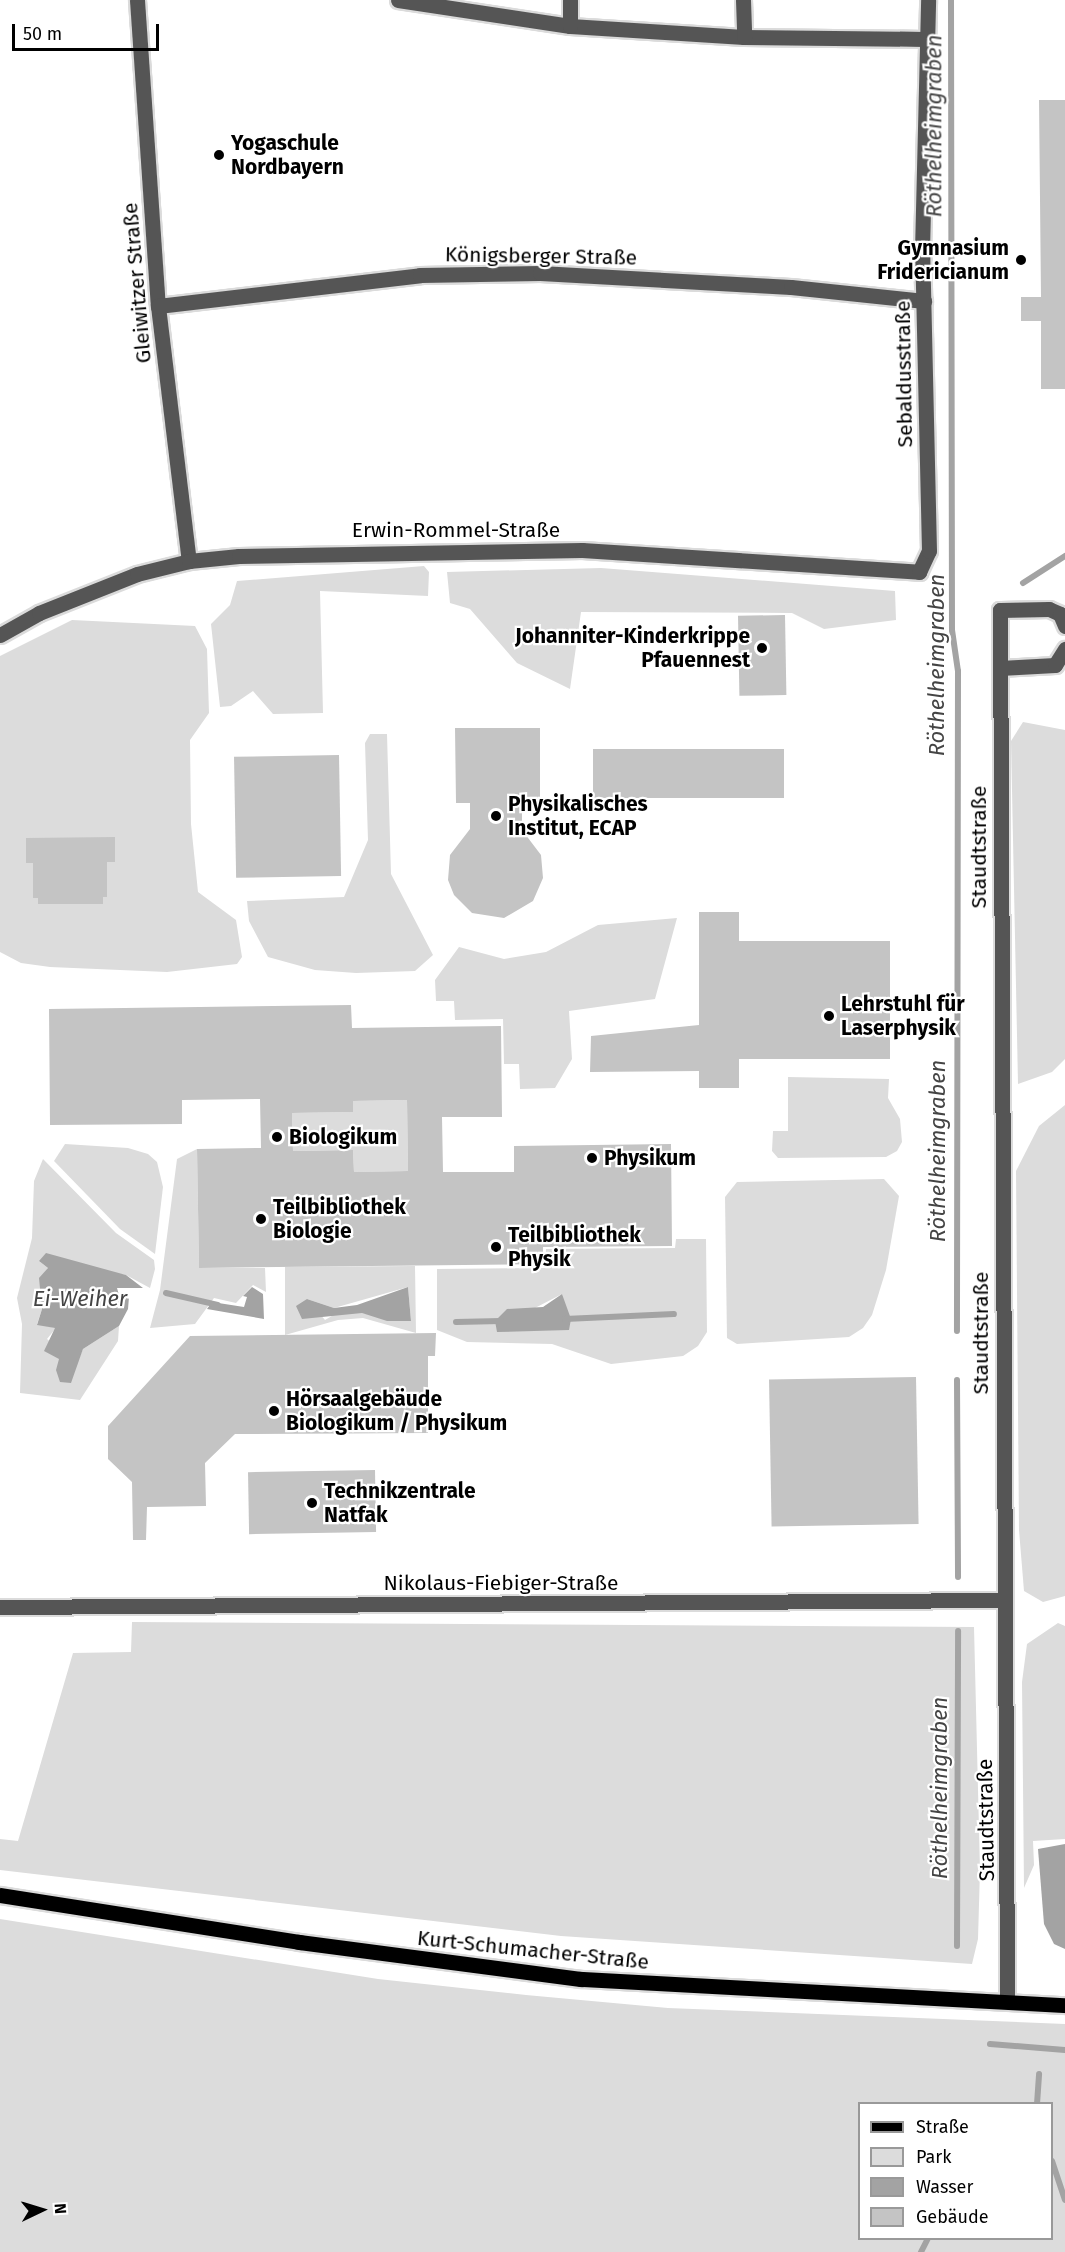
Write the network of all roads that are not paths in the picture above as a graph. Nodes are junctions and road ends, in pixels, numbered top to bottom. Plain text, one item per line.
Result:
1 (137, 0) edge
2 (398, 0) edge
3 (570, 0) edge
4 (743, 0) edge
5 (928, 0) edge
6 (570, 26) junction
7 (744, 37) junction
8 (924, 39) junction
9 (924, 301) junction
10 (158, 306) junction
11 (189, 561) junction
12 (924, 567) joint
13 (1065, 626) edge
14 (0, 635) edge
15 (1065, 649) edge
16 (1000, 668) junction
17 (1003, 1600) junction
18 (0, 1606) edge
19 (0, 1895) edge
20 (1006, 1999) junction
21 (1065, 2005) edge

1 - 10 street, Gleiwitzer Straße
2 - 6 street
3 - 6 street
4 - 7 street
5 - 8 street, Sebaldusstraße
6 - 7 street
7 - 8 street
8 - 9 street, Sebaldusstraße
9 - 10 street, Königsberger Straße
9 - 12 street, Sebaldusstraße
10 - 11 street, Gleiwitzer Straße
11 - 12 street, Erwin-Rommel-Straße
11 - 14 street, Erwin-Rommel-Straße
13 - 16 street, Staudtstraße
15 - 16 street
16 - 17 street, Staudtstraße
17 - 18 street, Nikolaus-Fiebiger-Straße
17 - 20 street, Staudtstraße
19 - 20 main road, Kurt-Schumacher-Straße
20 - 21 main road, Kurt-Schumacher-Straße

